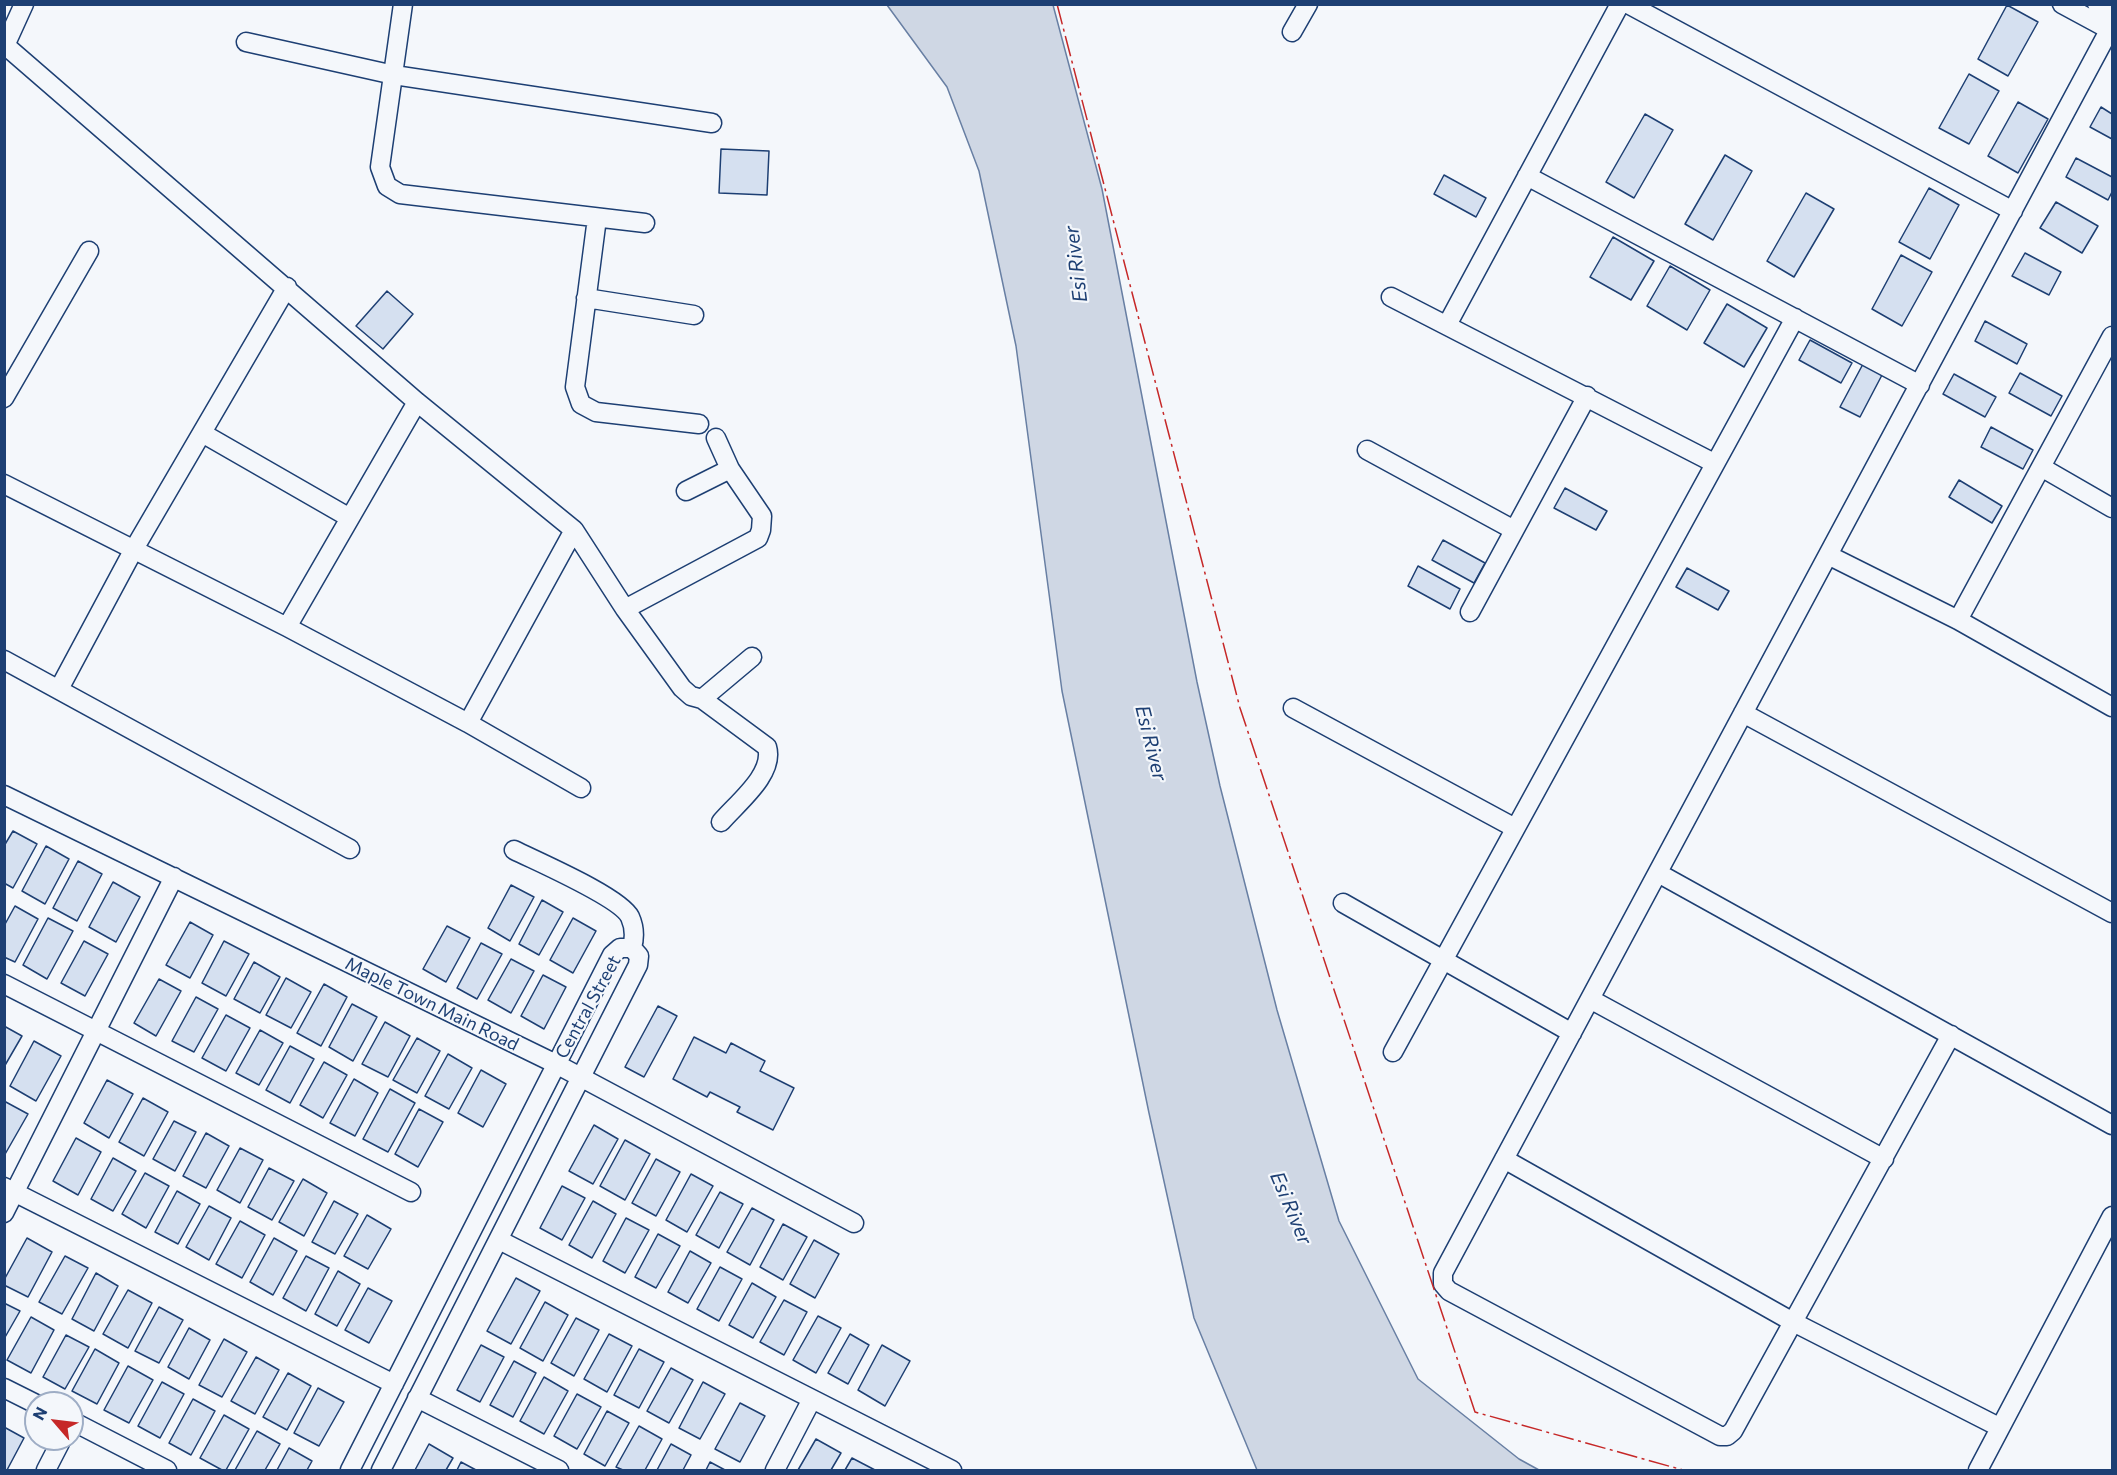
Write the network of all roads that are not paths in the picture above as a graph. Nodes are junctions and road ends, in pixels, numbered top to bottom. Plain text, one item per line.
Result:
1 (24, 4) edge
2 (403, 4) edge
3 (1308, 4) edge
4 (1620, 4) edge
5 (1628, 4) edge
6 (2062, 4) edge
7 (2097, 4) edge
8 (2112, 25) edge
9 (1292, 32) dead end
10 (246, 42) dead end
11 (5, 47) edge
12 (394, 75) junction
13 (712, 123) dead end
14 (1527, 176) junction
15 (2013, 211) junction
16 (597, 218) junction
17 (645, 223) dead end
18 (88, 251) dead end
19 (287, 287) junction
20 (1391, 297) dead end
21 (586, 298) junction
22 (694, 315) dead end
23 (1795, 318) junction
24 (1447, 325) junction
25 (2112, 336) edge
26 (1920, 385) junction
27 (1587, 396) junction
28 (4, 398) edge
29 (417, 402) junction
30 (699, 424) dead end
31 (202, 433) junction
32 (716, 438) dead end
33 (1367, 450) dead end
34 (1714, 463) junction
35 (2041, 467) junction
36 (730, 469) junction
37 (4, 484) edge
38 (686, 491) dead end
39 (2112, 508) edge
40 (350, 518) junction
41 (574, 530) junction
42 (1514, 530) junction
43 (134, 549) junction
44 (1828, 555) junction
45 (625, 609) junction
46 (1470, 612) dead end
47 (1958, 620) junction
48 (287, 627) junction
49 (752, 657) dead end
50 (4, 660) edge
51 (59, 689) junction
52 (702, 699) junction
53 (2112, 707) edge
54 (1293, 708) dead end
55 (1743, 712) junction
56 (468, 723) junction
57 (581, 788) dead end
58 (4, 795) edge
59 (721, 822) dead end
60 (1515, 828) junction
61 (350, 849) dead end
62 (514, 850) dead end
63 (1658, 873) junction
64 (174, 878) junction
65 (1344, 903) dead end
66 (2112, 913) edge
67 (632, 948) junction
68 (1443, 959) junction
69 (4, 984) edge
70 (1590, 999) junction
71 (97, 1031) junction
72 (1572, 1033) junction
73 (1951, 1035) junction
74 (1393, 1052) dead end
75 (556, 1064) junction
76 (581, 1078) junction
77 (2112, 1125) edge
78 (1884, 1158) junction
79 (1504, 1159) junction
80 (10, 1190) edge
81 (411, 1192) dead end
82 (4, 1213) edge
83 (2112, 1216) edge
84 (854, 1223) dead end
85 (499, 1240) junction
86 (428, 1315) junction
87 (1793, 1322) junction
88 (453, 1328) junction
89 (394, 1384) junction
90 (4, 1388) edge
91 (24, 1398) edge
92 (417, 1398) junction
93 (812, 1399) junction
94 (84, 1427) edge
95 (1999, 1427) junction
96 (56, 1451) edge
97 (353, 1464) edge
98 (46, 1470) edge
99 (167, 1470) edge
100 (381, 1470) edge
101 (559, 1470) edge
102 (775, 1470) edge
103 (952, 1470) edge
104 (1978, 1470) edge

1 - 11 street
2 - 12 street
3 - 9 street
4 - 14 street
5 - 15 street
6 - 8 street
7 - 8 street
8 - 15 street
10 - 12 street
11 - 19 street
12 - 13 street
12 - 16 street
14 - 23 street
14 - 24 street
15 - 26 street
16 - 17 street
16 - 21 street
18 - 28 street
19 - 29 street
19 - 31 street
20 - 24 street
21 - 22 street
21 - 30 street
23 - 26 street
23 - 34 street
24 - 27 street
25 - 35 street
26 - 44 street
27 - 34 street
27 - 42 street
29 - 40 street
29 - 41 street
31 - 40 street
31 - 43 street
32 - 36 street
33 - 42 street
34 - 60 street
35 - 39 street
35 - 47 street
36 - 38 street
36 - 45 street
37 - 43 street
40 - 48 street
41 - 45 street
41 - 56 street
42 - 46 street
43 - 48 street
43 - 51 street
44 - 47 street
44 - 55 street
45 - 52 street
47 - 53 street
48 - 56 street
49 - 52 street
50 - 51 street
51 - 61 street
52 - 59 street
54 - 60 street
55 - 63 street
55 - 66 street
56 - 57 street
58 - 64 street, Maple Town Main Road
60 - 68 street
62 - 67 street
63 - 70 street
63 - 73 street
64 - 71 street
64 - 75 street, Maple Town Main Road
65 - 68 street
67 - 75 street, Central Street
67 - 76 street, Central Street
68 - 72 street
68 - 74 street
69 - 71 street
70 - 72 street
70 - 78 street
71 - 80 street
71 - 81 street
72 - 79 street
73 - 77 street
73 - 78 street
75 - 76 street, Maple Town Main Road
75 - 86 street, Central Street
76 - 84 street, Maple Town Main Road
76 - 85 street, Central Street
78 - 87 street
79 - 87 street
79 - 87 street
80 - 82 street
80 - 89 street
83 - 95 street
85 - 88 street, Central Street
85 - 93 street
86 - 88 street
86 - 89 street, Central Street
87 - 95 street
88 - 92 street, Central Street
89 - 97 street, Central Street
90 - 91 street
92 - 100 street, Central Street
92 - 101 street
93 - 102 street
93 - 103 street
94 - 99 street
95 - 104 street
96 - 98 street
97 - 100 street

